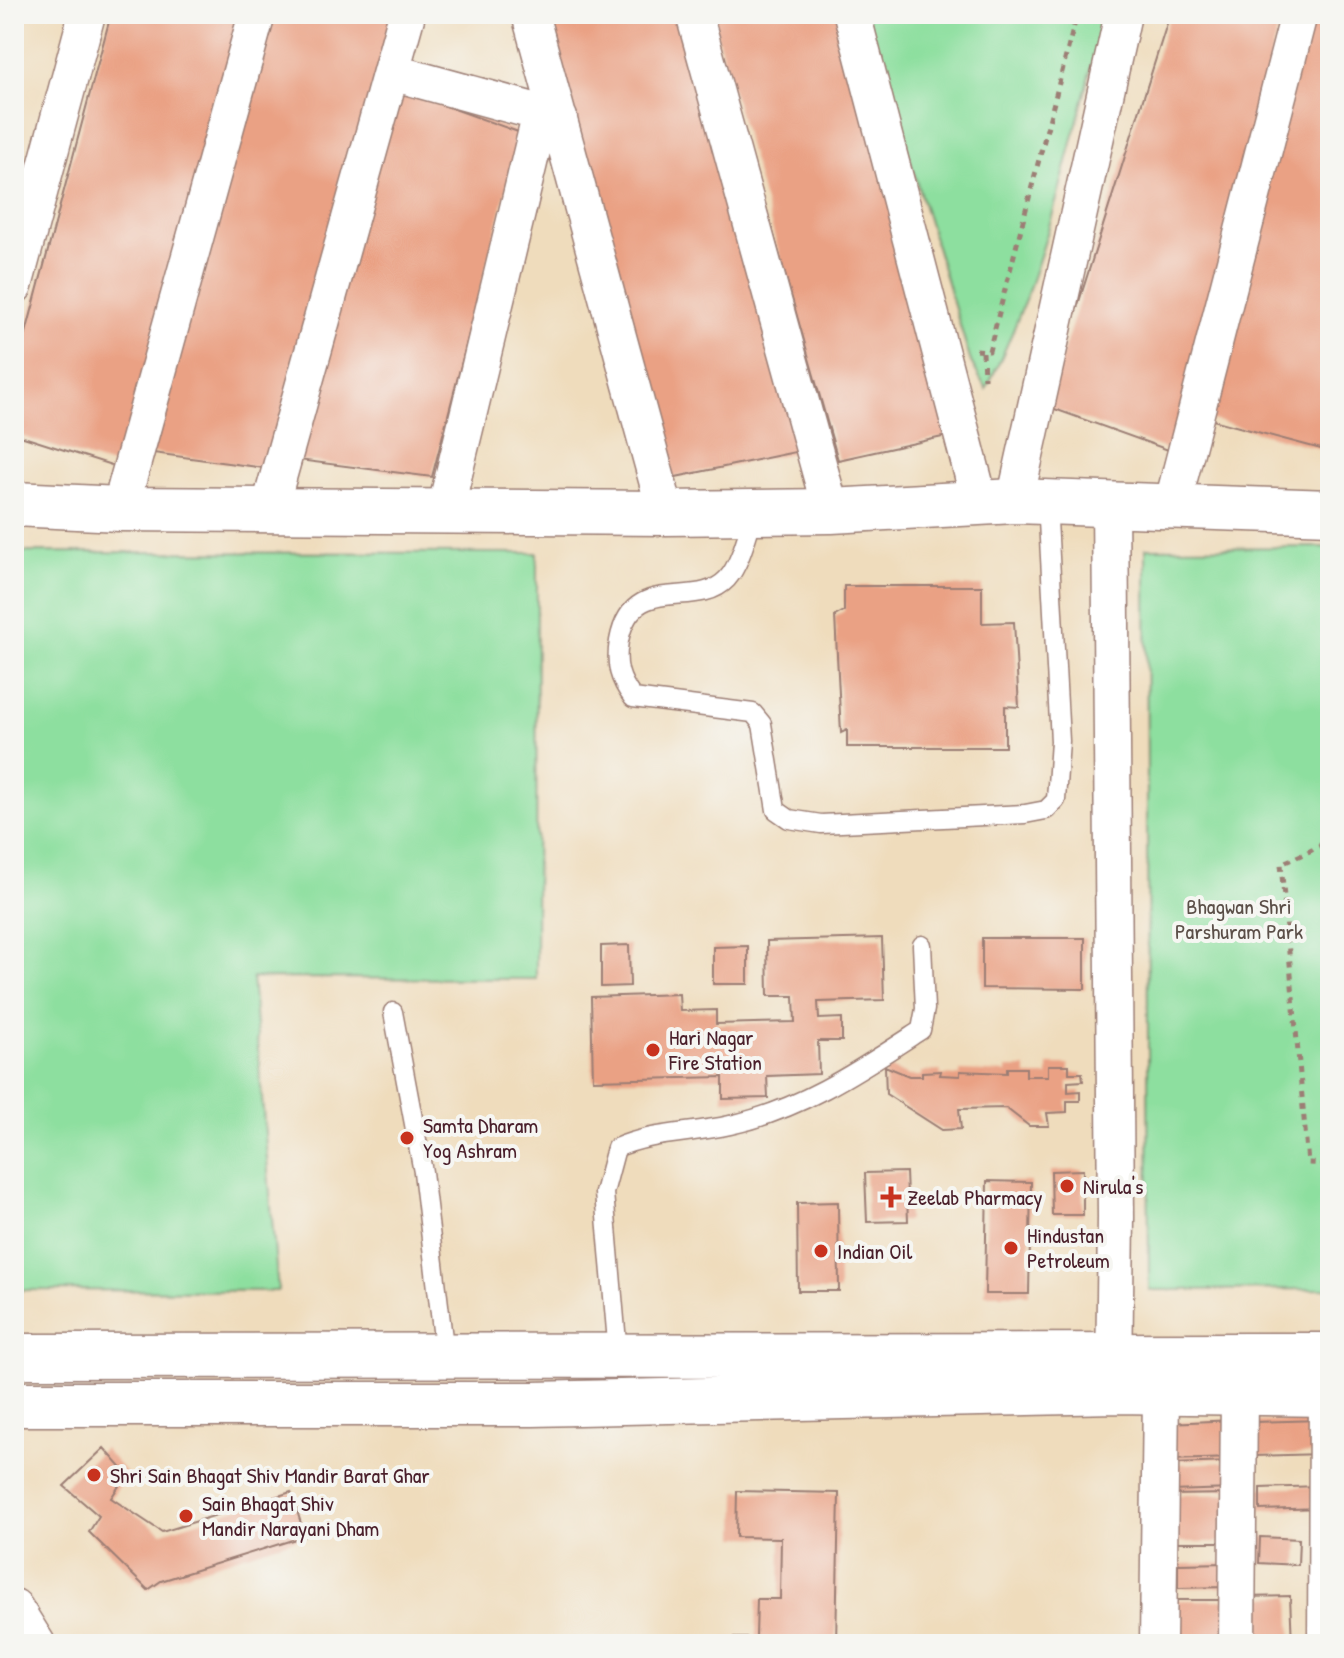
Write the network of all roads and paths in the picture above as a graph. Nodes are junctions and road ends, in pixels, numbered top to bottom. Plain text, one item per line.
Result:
1 (87, 14) edge
2 (257, 14) edge
3 (407, 14) edge
4 (530, 14) edge
5 (694, 14) edge
6 (852, 14) edge
7 (1077, 14) edge
8 (1123, 14) edge
9 (1299, 14) edge
10 (391, 72) junction
11 (550, 116) junction
12 (14, 286) edge
13 (973, 338) dead end
14 (1014, 502) junction
15 (1110, 502) junction
16 (14, 504) edge
17 (1172, 506) junction
18 (120, 509) junction
19 (1329, 509) edge
20 (269, 510) junction
21 (445, 511) junction
22 (755, 511) junction
23 (831, 511) junction
24 (666, 513) junction
25 (1330, 687) edge
26 (922, 945) dead end
27 (393, 1012) dead end
28 (1330, 1164) edge
29 (618, 1354) junction
30 (445, 1355) junction
31 (14, 1356) edge
32 (1114, 1373) junction
33 (1329, 1381) edge
34 (1161, 1392) junction
35 (1239, 1393) junction
36 (14, 1404) edge
37 (14, 1607) edge
38 (37, 1644) edge
39 (1158, 1644) edge
40 (1237, 1644) edge
41 (1326, 1644) edge

1 - 12 street
2 - 18 street
3 - 10 street
4 - 11 street
5 - 23 street
6 - 14 street
7 - 13 path
8 - 14 street
9 - 17 street
10 - 11 street
10 - 20 street
11 - 21 street
11 - 24 street
14 - 15 street
14 - 22 lane
14 - 23 street
15 - 17 street
15 - 32 street
16 - 18 street
17 - 19 street
18 - 20 street
20 - 21 street
21 - 24 street
22 - 23 street
22 - 24 street
25 - 28 path
26 - 29 lane
27 - 30 lane
29 - 30 street
29 - 32 street
30 - 31 street
32 - 33 street
32 - 34 street
32 - 36 street
33 - 35 street
33 - 41 street
34 - 35 street
34 - 39 street
35 - 40 street
37 - 38 street

